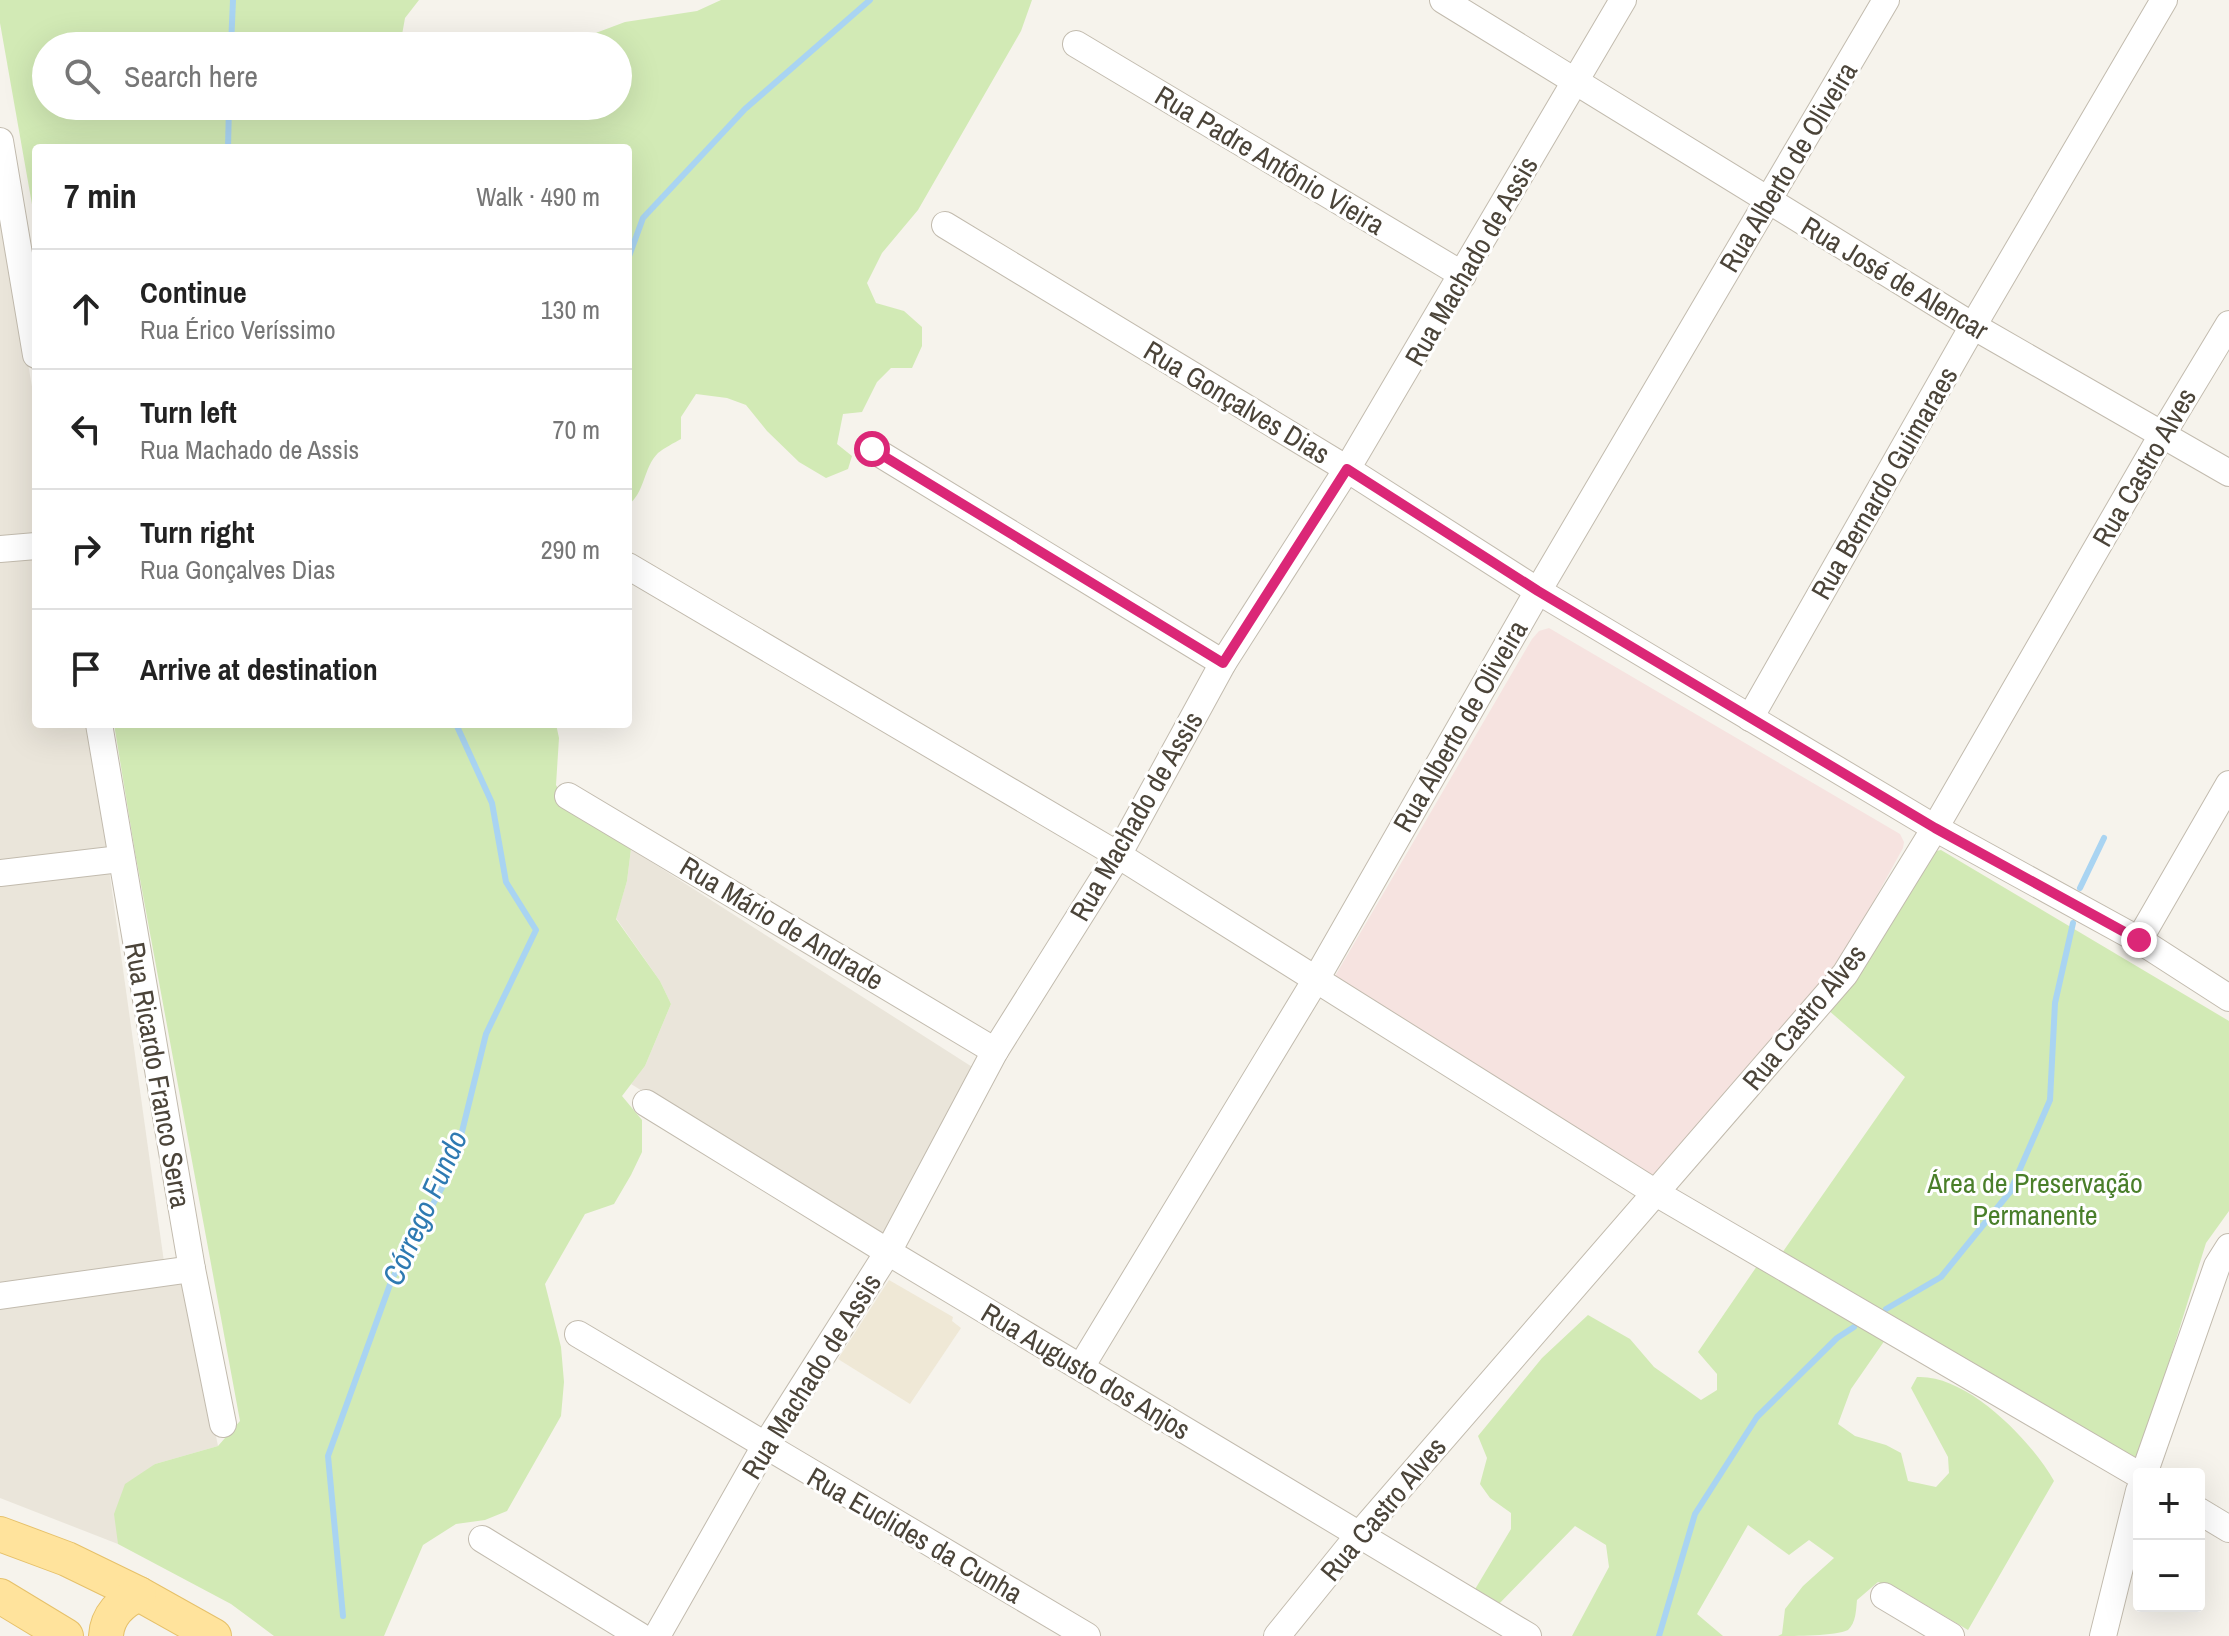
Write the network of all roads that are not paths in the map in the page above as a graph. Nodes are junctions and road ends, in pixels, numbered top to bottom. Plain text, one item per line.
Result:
1 (1443, 0) edge
2 (1623, 0) edge
3 (1886, 0) edge
4 (2164, 0) edge
5 (1076, 44) dead end
6 (1576, 81) junction
7 (0, 141) edge
8 (1767, 201) junction
9 (5, 206) edge
10 (945, 225) dead end
11 (1463, 275) junction
12 (2229, 324) edge
13 (1973, 326) junction
14 (32, 336) edge
15 (2162, 435) junction
16 (872, 449) dead end
17 (1347, 469) junction
18 (2229, 473) edge
19 (32, 546) edge
20 (0, 549) edge
21 (632, 568) edge
22 (1538, 591) junction
23 (1223, 663) junction
24 (1750, 718) junction
25 (100, 728) edge
26 (2229, 784) edge
27 (568, 796) dead end
28 (1935, 828) junction
29 (1118, 855) junction
30 (120, 859) junction
31 (0, 873) edge
32 (2139, 940) junction
33 (1315, 981) junction
34 (2229, 998) edge
35 (995, 1051) junction
36 (646, 1103) dead end
37 (1656, 1193) junction
38 (888, 1252) junction
39 (2225, 1262) edge
40 (192, 1269) junction
41 (0, 1296) edge
42 (578, 1334) dead end
43 (1081, 1367) junction
44 (223, 1424) dead end
45 (765, 1446) junction
46 (2144, 1468) edge
47 (2133, 1470) edge
48 (2133, 1515) edge
49 (2205, 1515) edge
50 (2229, 1529) edge
51 (0, 1534) edge
52 (1358, 1536) junction
53 (482, 1539) dead end
54 (139, 1594) junction
55 (0, 1596) edge
56 (1884, 1596) dead end
57 (66, 1636) edge
58 (106, 1636) edge
59 (214, 1636) edge
60 (640, 1636) edge
61 (657, 1636) edge
62 (1087, 1636) edge
63 (1277, 1636) edge
64 (1528, 1636) edge
65 (1951, 1636) edge
66 (2103, 1636) edge

1 - 6 street, Rua José de Alencar
2 - 6 street, Rua Machado de Assis
3 - 8 street, Rua Alberto de Oliveira
4 - 13 street, Rua Bernardo Guimaraes
5 - 11 street, Rua Padre Antônio Vieira
6 - 8 street, Rua José de Alencar
6 - 11 street, Rua Machado de Assis
7 - 9 street
8 - 13 street, Rua José de Alencar
8 - 22 street, Rua Alberto de Oliveira
9 - 14 street
10 - 17 street, Rua Gonçalves Dias
11 - 17 street, Rua Machado de Assis
12 - 15 street, Rua Castro Alves
13 - 15 street, Rua José de Alencar
13 - 24 street, Rua Bernardo Guimaraes
15 - 18 street, Rua José de Alencar
15 - 28 street, Rua Castro Alves
16 - 23 street
17 - 22 street, Rua Gonçalves Dias
17 - 23 street, Rua Machado de Assis
19 - 20 street
21 - 29 street
22 - 24 street, Rua Gonçalves Dias
22 - 33 street, Rua Alberto de Oliveira
23 - 29 street, Rua Machado de Assis
24 - 28 street, Rua Gonçalves Dias
25 - 30 street, Rua Ricardo Franco Serra
26 - 32 street
27 - 35 street, Rua Mário de Andrade
28 - 32 street, Rua Gonçalves Dias
28 - 37 street, Rua Castro Alves
29 - 33 street
29 - 35 street, Rua Machado de Assis
30 - 31 street
30 - 40 street, Rua Ricardo Franco Serra
32 - 34 street, Rua Gonçalves Dias
33 - 37 street
33 - 43 street, Rua Alberto de Oliveira
35 - 38 street, Rua Machado de Assis
36 - 38 street, Rua Augusto dos Anjos
37 - 47 street
37 - 52 street, Rua Castro Alves
38 - 43 street, Rua Augusto dos Anjos
38 - 45 street, Rua Machado de Assis
39 - 46 street
40 - 41 street
40 - 44 street, Rua Ricardo Franco Serra
42 - 45 street, Rua Euclides da Cunha
43 - 52 street, Rua Augusto dos Anjos
45 - 61 street, Rua Machado de Assis
45 - 62 street, Rua Euclides da Cunha
48 - 66 street
49 - 50 street
51 - 54 main road
52 - 63 street, Rua Castro Alves
52 - 64 street, Rua Augusto dos Anjos
53 - 60 street
54 - 58 main road
54 - 59 main road
55 - 57 main road
56 - 65 street

